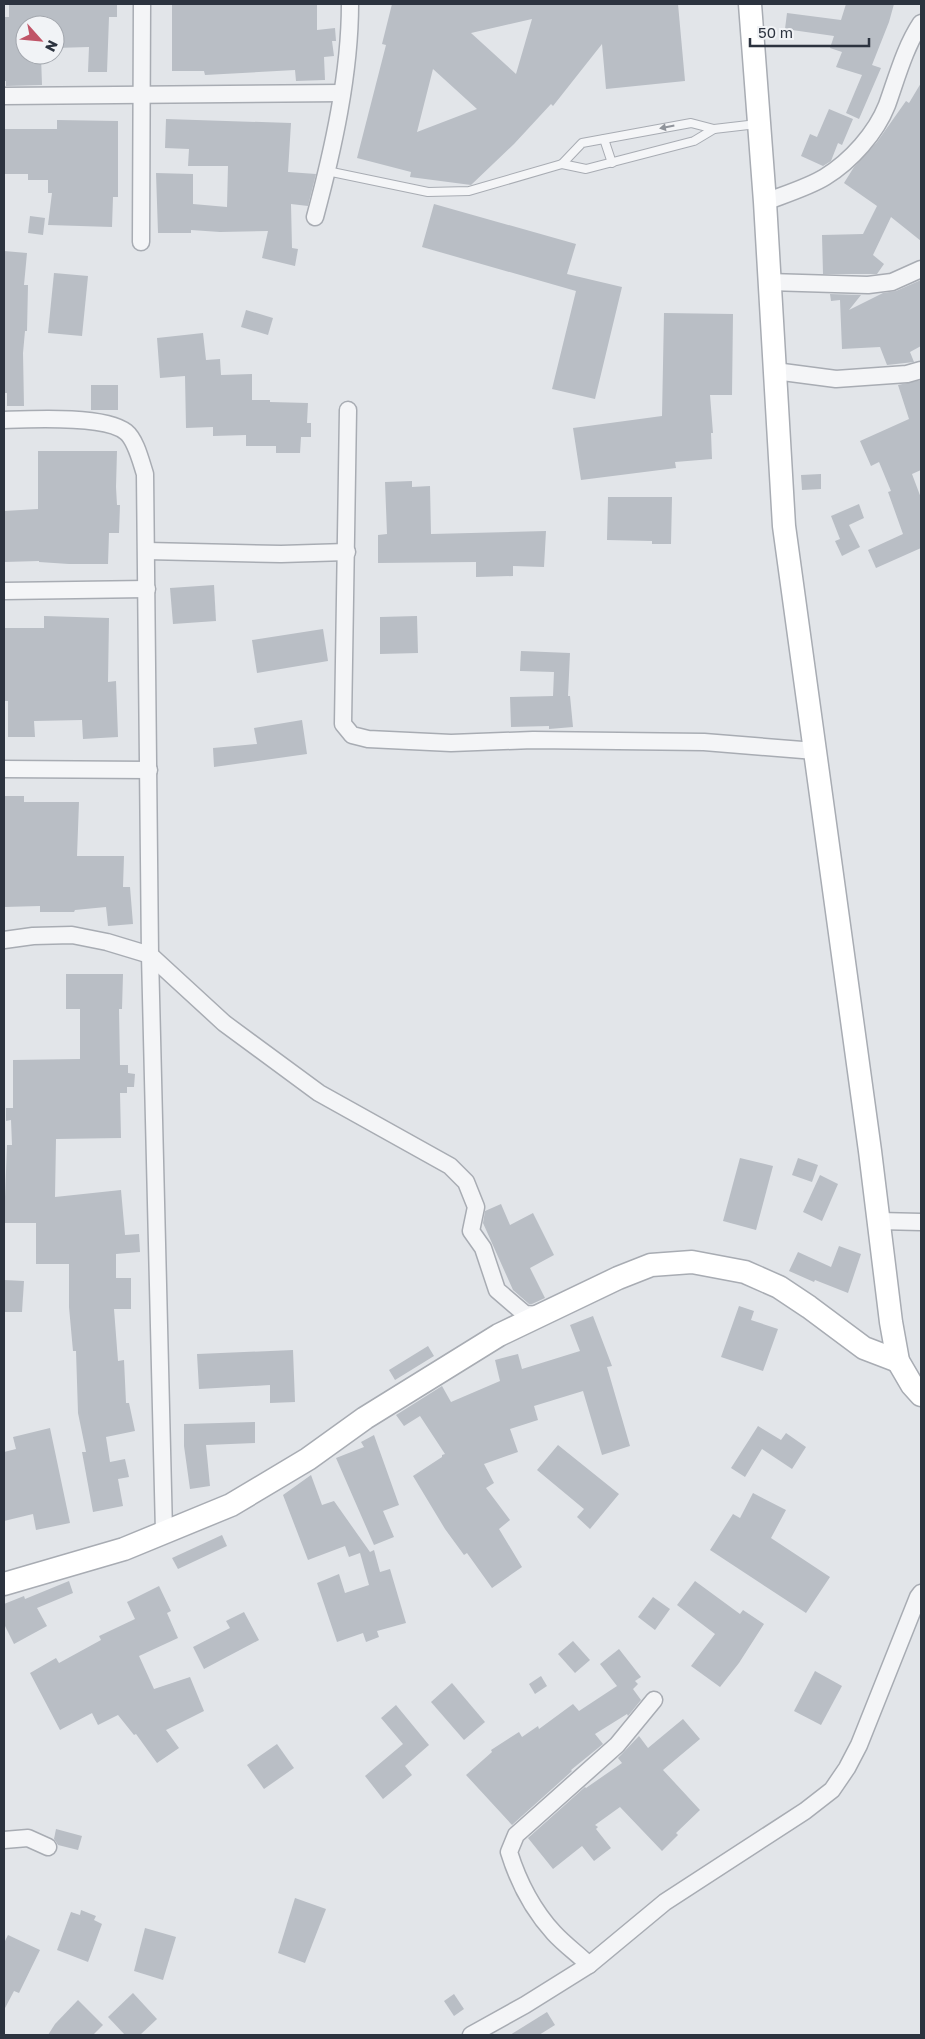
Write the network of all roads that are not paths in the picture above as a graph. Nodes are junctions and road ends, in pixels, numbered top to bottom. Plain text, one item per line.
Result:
1 (142, 4) edge
2 (350, 4) edge
3 (750, 4) edge
4 (921, 23) edge
5 (342, 92) junction
6 (142, 94) junction
7 (4, 96) edge
8 (759, 124) junction
9 (714, 129) junction
10 (604, 139) junction
11 (612, 163) junction
12 (562, 164) junction
13 (327, 171) junction
14 (765, 202) junction
15 (315, 218) dead end
16 (141, 242) dead end
17 (921, 269) edge
18 (769, 282) junction
19 (921, 370) edge
20 (775, 371) junction
21 (348, 410) dead end
22 (4, 420) edge
23 (147, 551) junction
24 (347, 552) junction
25 (148, 589) junction
26 (4, 591) edge
27 (814, 751) junction
28 (4, 769) edge
29 (150, 770) junction
30 (4, 940) edge
31 (150, 955) junction
32 (879, 1221) junction
33 (921, 1222) edge
34 (543, 1315) junction
35 (891, 1322) junction
36 (864, 1348) junction
37 (898, 1361) junction
38 (921, 1395) edge
39 (164, 1532) junction
40 (4, 1584) edge
41 (921, 1593) edge
42 (654, 1700) dead end
43 (4, 1840) edge
44 (48, 1848) dead end
45 (589, 1965) junction
46 (471, 2035) edge

1 - 6 street
2 - 5 street
3 - 8 street
4 - 14 street
5 - 6 street
5 - 13 street
6 - 7 street
6 - 16 street
8 - 9 lane
8 - 14 street
9 -> 10 lane
9 - 11 lane
10 - 11 lane
10 - 12 lane
11 - 12 lane
12 - 13 lane
13 - 15 street
14 - 18 street
17 - 18 street
18 - 20 street
19 - 20 street
20 - 27 street
21 - 24 street
22 - 23 street
23 - 24 street
23 - 25 street
24 - 27 street
25 - 26 street
25 - 29 street
27 - 32 street
28 - 29 street
29 - 31 street
30 - 31 street
31 - 34 street
31 - 39 street
32 - 33 street
32 - 35 street
34 - 36 street
34 - 39 street
35 - 36 street
35 - 37 street
36 - 37 street
37 - 38 street
39 - 40 street
41 - 45 street
42 - 45 street
43 - 44 street
45 - 46 street

